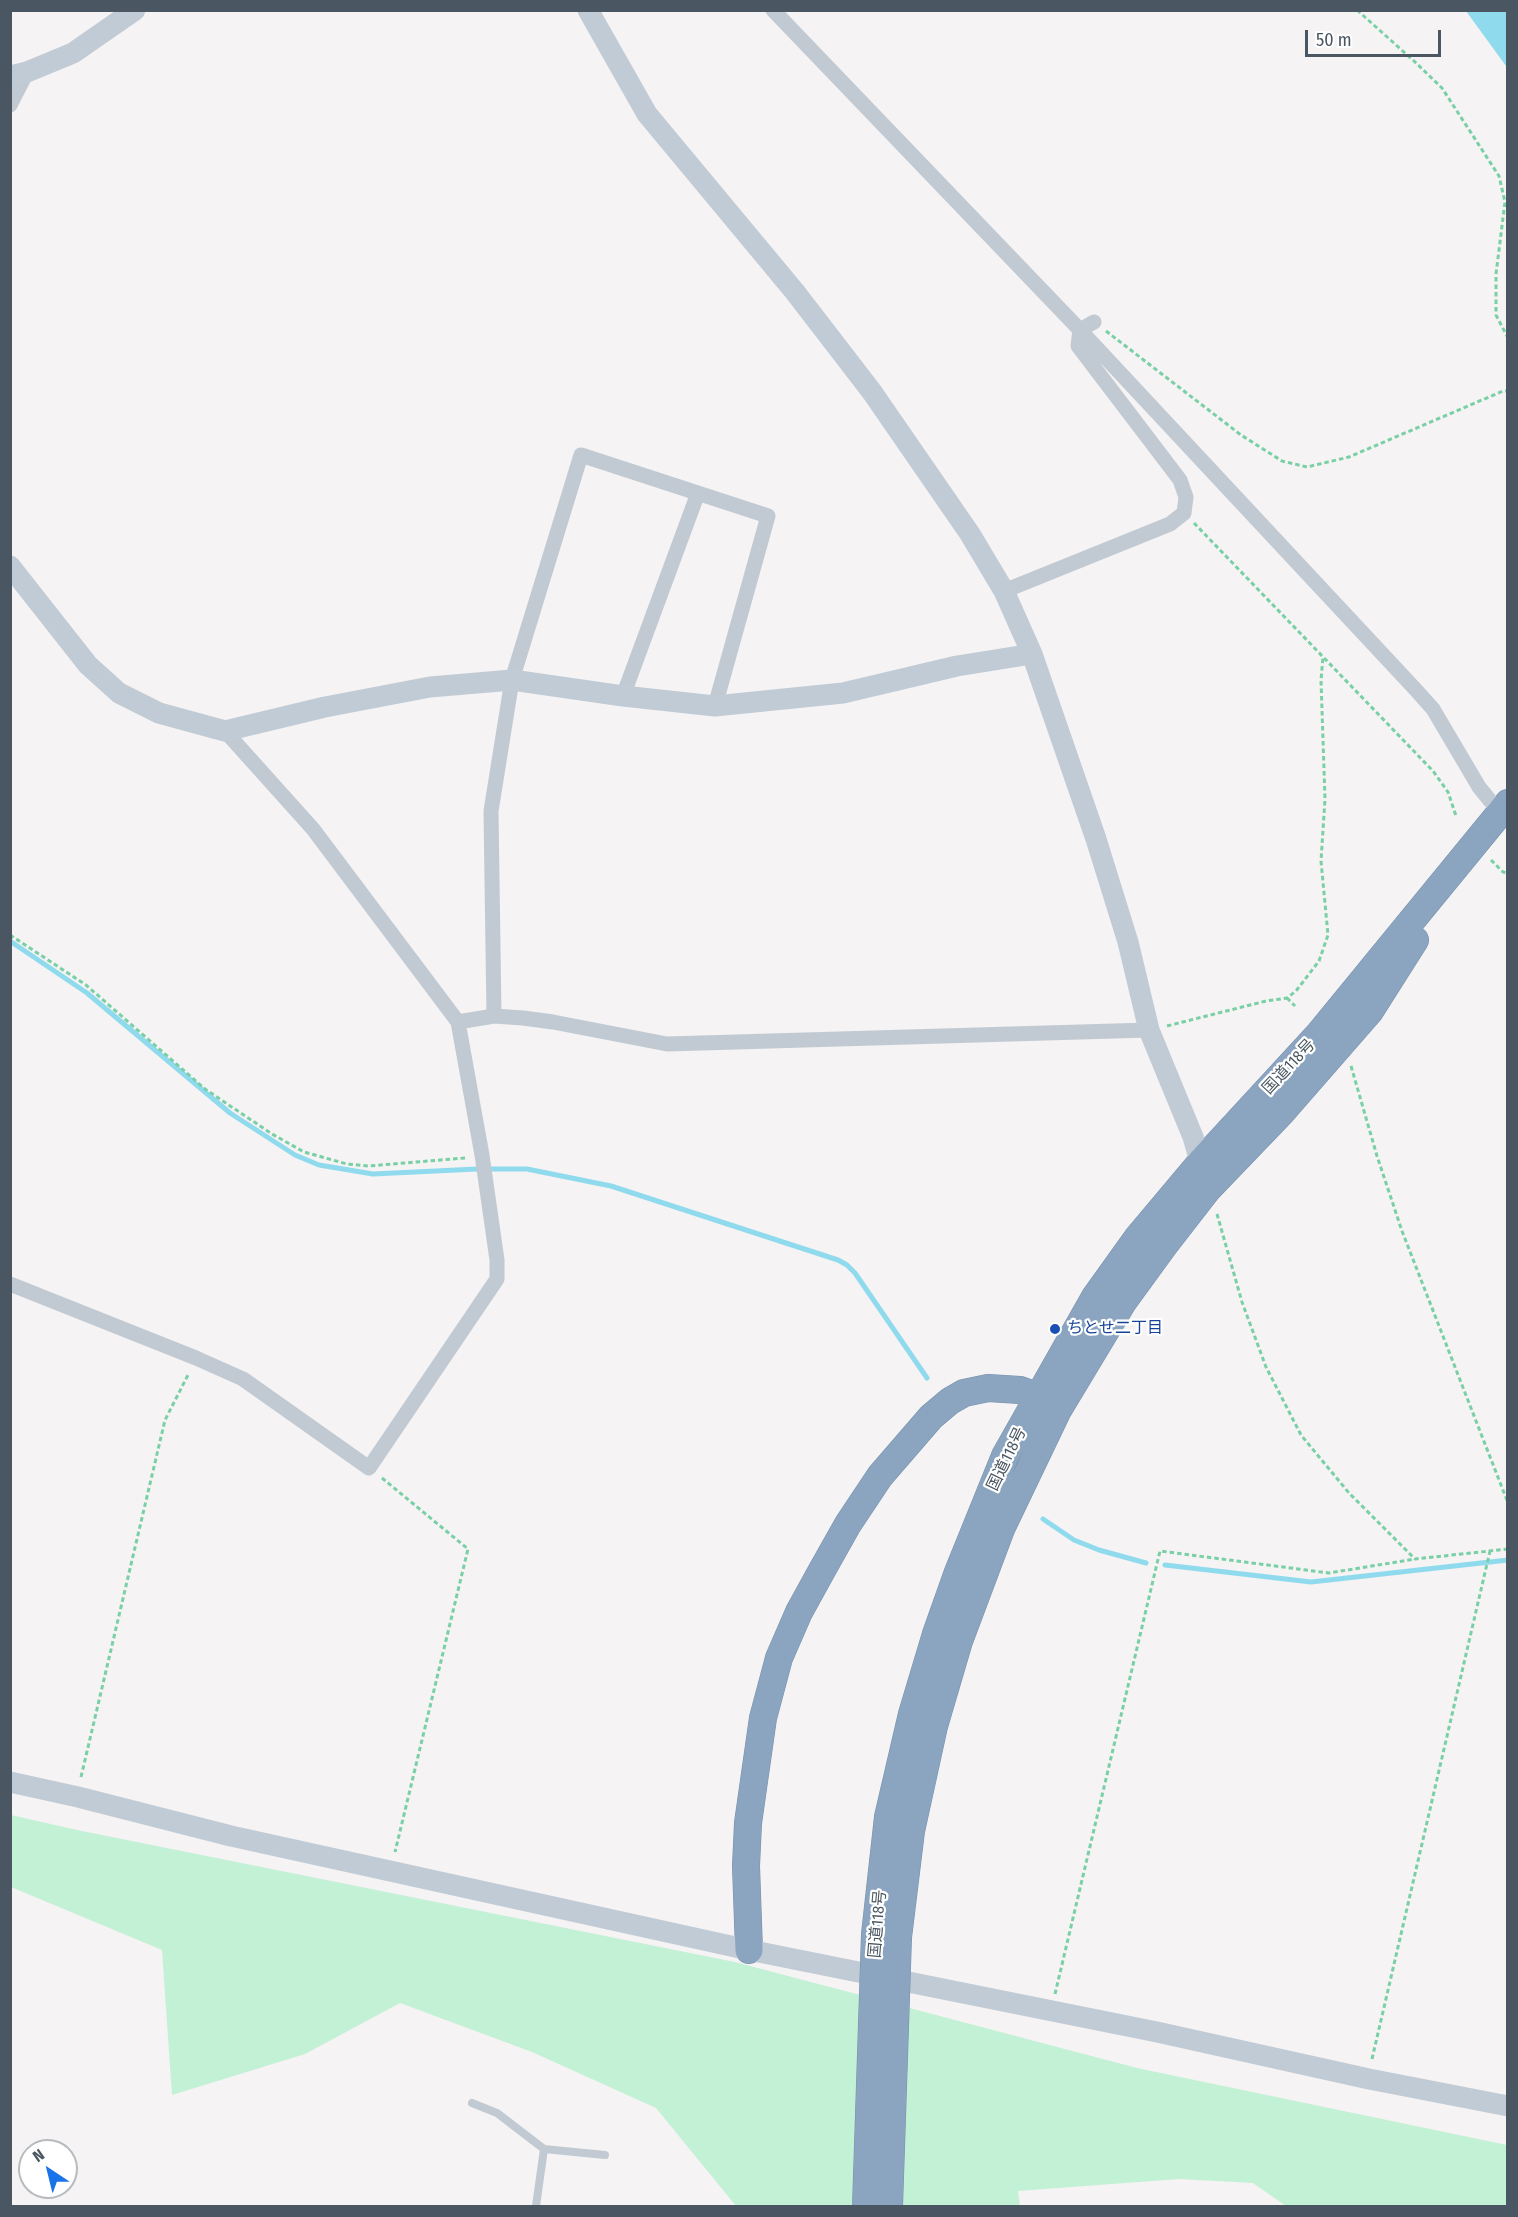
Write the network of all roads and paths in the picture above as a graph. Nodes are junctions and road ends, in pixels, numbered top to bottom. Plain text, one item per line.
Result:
1 (135, 10) edge
2 (588, 10) edge
3 (773, 10) edge
4 (1357, 10) edge
5 (19, 74) edge
6 (10, 105) edge
7 (1087, 326) junction
8 (1508, 338) edge
9 (1508, 391) edge
10 (698, 493) junction
11 (1184, 513) junction
12 (10, 566) edge
13 (1004, 591) junction
14 (1032, 654) junction
15 (1323, 657) junction
16 (512, 680) junction
17 (623, 696) junction
18 (715, 706) junction
19 (225, 731) junction
20 (1500, 803) edge
21 (1455, 816) dead end
22 (1478, 853) junction
23 (1508, 873) edge
24 (10, 935) edge
25 (1287, 998) junction
26 (1295, 1006) dead end
27 (494, 1016) junction
28 (458, 1022) junction
29 (1149, 1030) junction
30 (1350, 1064) dead end
31 (1201, 1161) junction
32 (483, 1163) junction
33 (1208, 1189) junction
34 (10, 1284) edge
35 (196, 1358) junction
36 (1048, 1403) junction
37 (369, 1468) junction
38 (1508, 1503) edge
39 (1508, 1549) edge
40 (1490, 1551) junction
41 (1415, 1559) junction
42 (10, 1782) edge
43 (78, 1797) junction
44 (390, 1871) junction
45 (887, 1936) junction
46 (749, 1950) junction
47 (1052, 2011) junction
48 (1369, 2079) junction
49 (472, 2103) dead end
50 (1508, 2106) edge
51 (544, 2149) junction
52 (605, 2155) dead end
53 (536, 2206) edge
54 (866, 2206) edge
55 (889, 2206) edge

1 - 5 street
2 - 13 street
3 - 7 street
4 - 8 path
5 - 6 street
7 - 9 path
7 - 11 street
7 - 20 street
10 - 16 street
10 - 17 street
10 - 18 street
11 - 13 street
11 - 15 path
12 - 19 street
13 - 14 street
14 - 18 street
14 - 29 street
15 - 21 path
15 - 25 path
16 - 17 street
16 - 19 street
16 - 27 street
17 - 18 street
19 - 28 street
20 - 22 highway, 国道118号
22 - 23 path
22 - 31 highway, 国道118号
22 - 33 highway, 国道118号
24 - 32 path
25 - 26 path
25 - 29 path
27 - 28 street
27 - 29 street
28 - 32 street
29 - 31 street
30 - 38 path
31 - 33 street
31 - 36 highway, 国道118号
32 - 37 street
33 - 36 highway, 国道118号
33 - 41 path
34 - 35 street
35 - 37 street
35 - 43 path
36 - 45 highway, 国道118号
36 - 46 highway
37 - 44 path
39 - 40 path
40 - 41 path
40 - 48 path
41 - 47 path
42 - 43 street
43 - 44 street
44 - 46 street
45 - 54 highway, 国道118号, bridge
45 - 55 highway, 国道118号, bridge
46 - 47 street
47 - 48 street
48 - 50 street
49 - 51 lane
51 - 52 lane
51 - 53 lane

